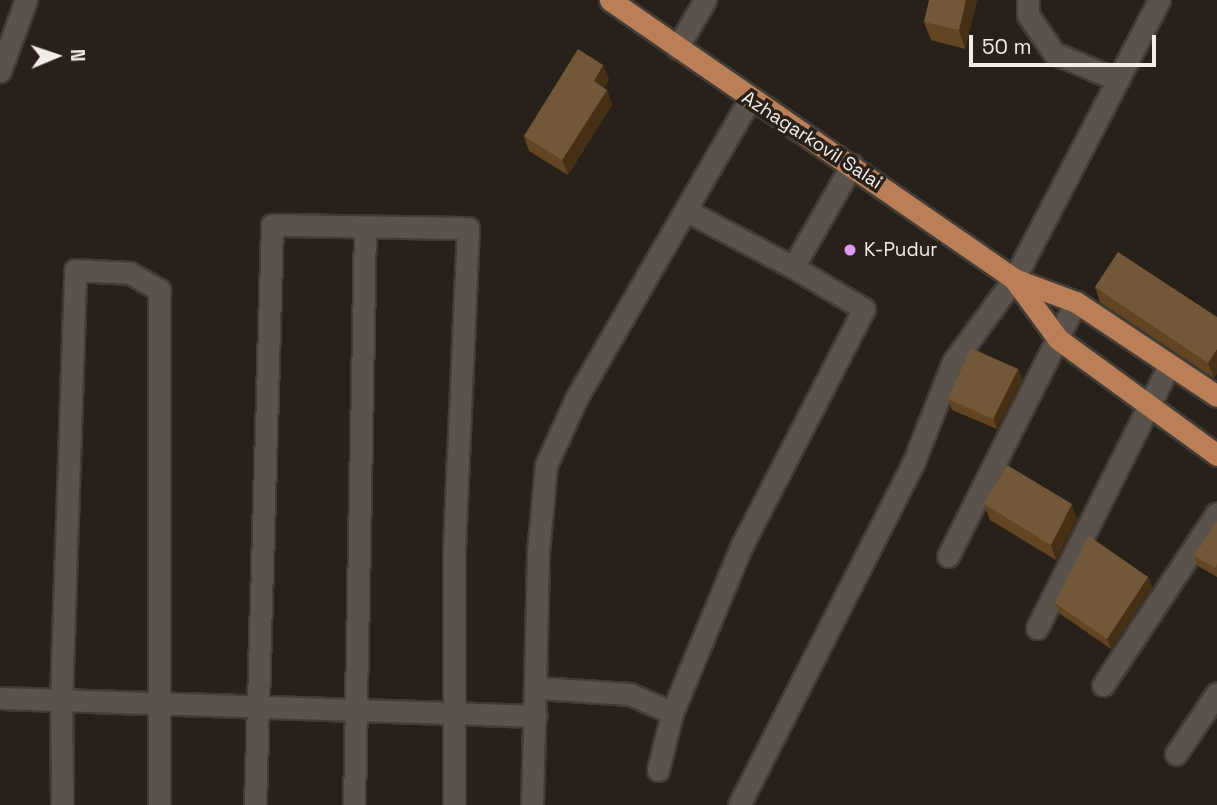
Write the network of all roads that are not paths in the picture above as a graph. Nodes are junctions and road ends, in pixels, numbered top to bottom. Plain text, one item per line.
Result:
1 (26, 0) edge
2 (610, 0) edge
3 (705, 0) edge
4 (1028, 0) edge
5 (1159, 0) edge
6 (677, 48) junction
7 (0, 71) edge
8 (1118, 80) junction
9 (749, 100) junction
10 (852, 166) junction
11 (689, 212) junction
12 (365, 227) junction
13 (793, 267) junction
14 (1014, 279) junction
15 (1076, 302) junction
16 (1058, 339) junction
17 (1169, 365) junction
18 (1217, 396) edge
19 (1149, 405) junction
20 (1217, 455) edge
21 (1217, 513) edge
22 (948, 556) dead end
23 (1037, 628) dead end
24 (1103, 685) dead end
25 (538, 688) junction
26 (1217, 693) edge
27 (0, 698) edge
28 (61, 700) junction
29 (159, 703) junction
30 (257, 706) junction
31 (354, 709) junction
32 (456, 712) junction
33 (672, 713) junction
34 (536, 716) junction
35 (1177, 754) dead end
36 (658, 770) dead end
37 (62, 805) edge
38 (159, 805) edge
39 (255, 805) edge
40 (354, 805) edge
41 (454, 805) edge
42 (532, 805) edge
43 (739, 805) edge

1 - 7 street
2 - 6 main road, Azhagarkovil Salai
3 - 6 street
4 - 8 street
5 - 8 street
6 - 9 main road, Azhagarkovil Salai
8 - 14 street
9 - 10 main road, Azhagarkovil Salai
9 - 11 street
10 - 13 street
10 - 14 main road, Azhagarkovil Salai
11 - 13 street
11 - 25 street
12 - 30 street
12 - 31 street
12 - 32 street
13 - 33 street
14 - 15 main road, Azhagarkovil Salai
14 - 16 main road, Azhagarkovil Salai
14 - 43 street
15 - 16 street
15 - 17 main road, Azhagarkovil Salai
16 - 19 main road, Azhagarkovil Salai
16 - 22 street
17 - 18 main road, Azhagarkovil Salai
17 - 19 street
19 - 20 main road, Azhagarkovil Salai
19 - 23 street
21 - 24 street
25 - 33 street
25 - 34 street
26 - 35 street
27 - 28 street
28 - 29 street
28 - 29 street
28 - 37 street
29 - 30 street
29 - 38 street
30 - 31 street
30 - 39 street
31 - 32 street
31 - 40 street
32 - 34 street
32 - 41 street
33 - 36 street
34 - 42 street

